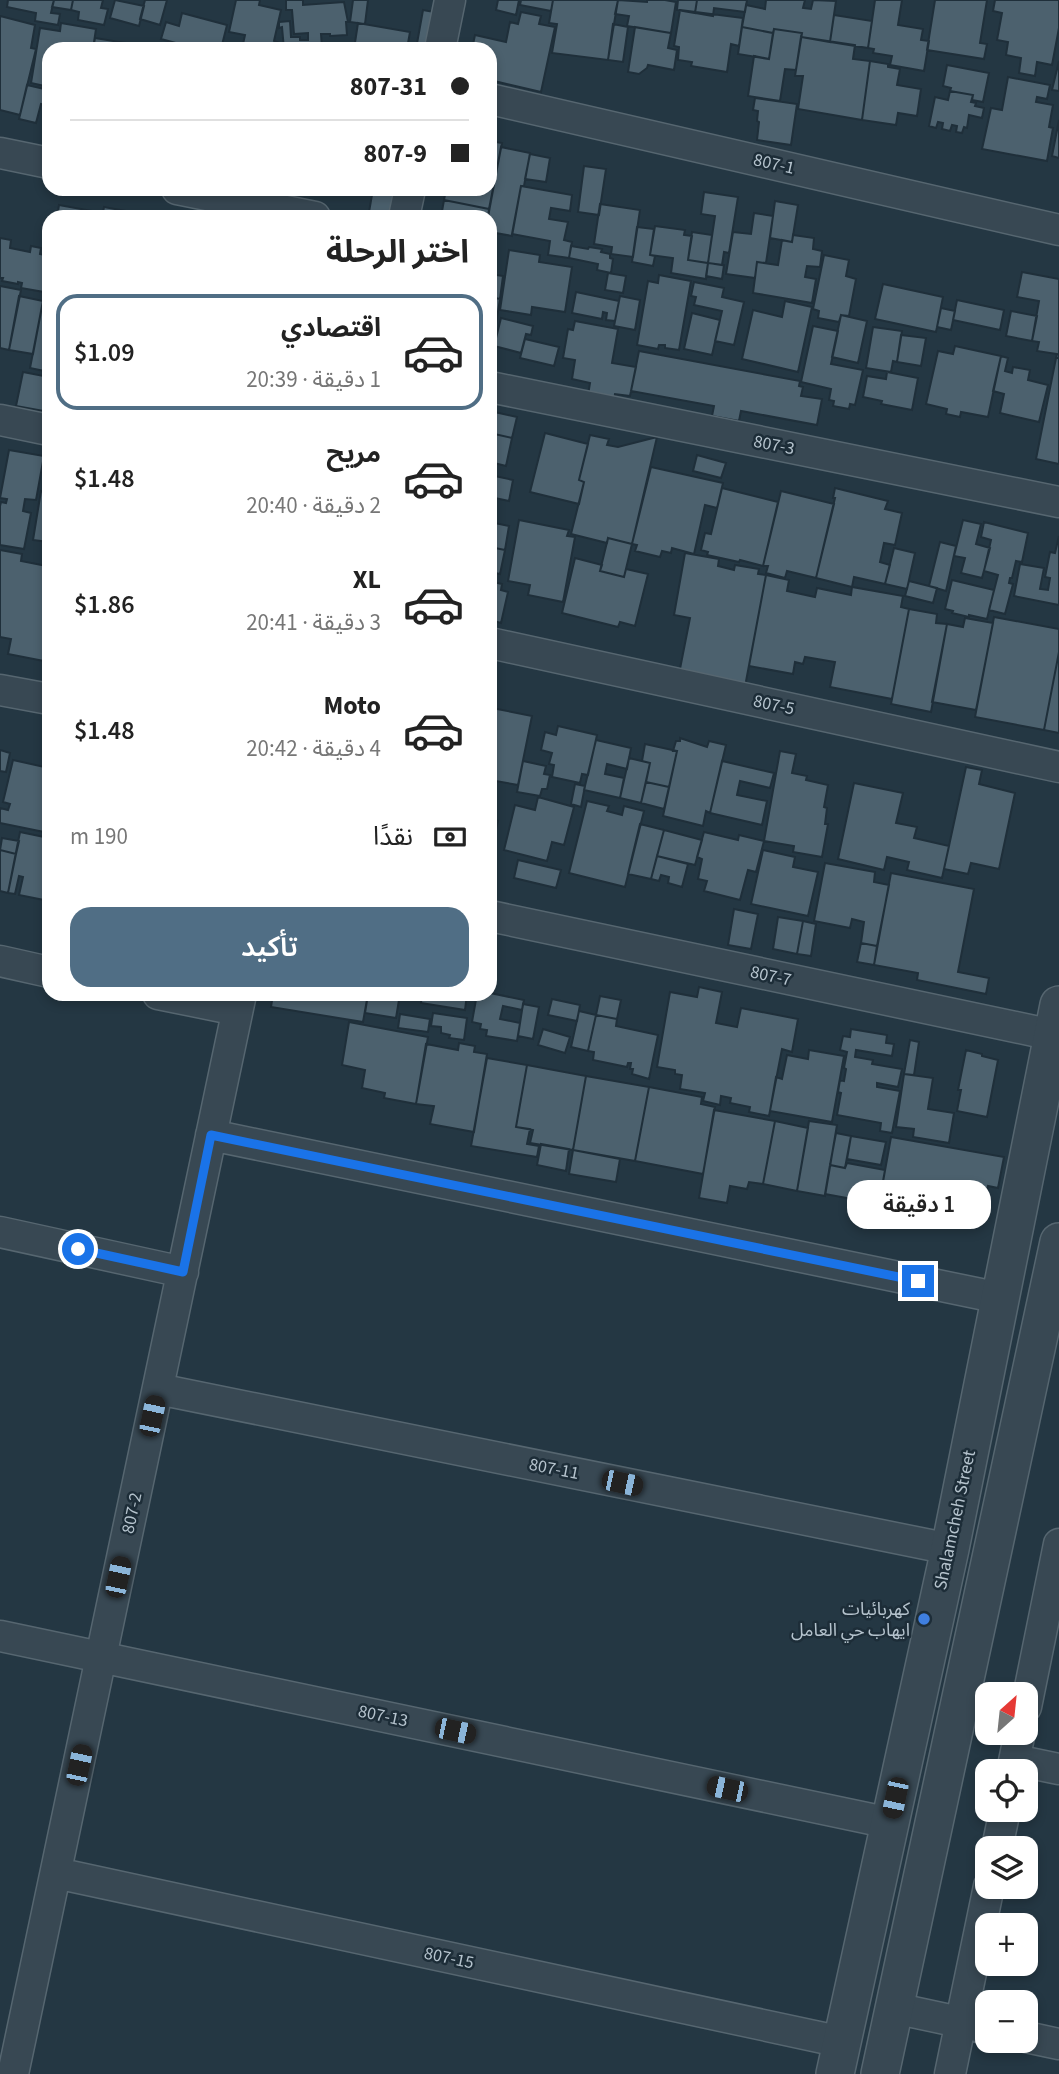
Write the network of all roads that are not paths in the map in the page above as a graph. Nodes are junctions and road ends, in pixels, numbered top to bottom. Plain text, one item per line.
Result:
1 (450, 0) edge
2 (441, 42) edge
3 (497, 101) edge
4 (0, 153) edge
5 (42, 162) edge
6 (211, 196) edge
7 (280, 210) edge
8 (1059, 230) edge
9 (497, 388) edge
10 (0, 420) edge
11 (42, 429) edge
12 (1059, 502) edge
13 (497, 645) edge
14 (0, 690) edge
15 (42, 698) edge
16 (1059, 767) edge
17 (497, 917) edge
18 (0, 961) edge
19 (42, 970) edge
20 (239, 1002) edge
21 (1056, 1020) edge
22 (211, 1135) junction
23 (0, 1232) edge
24 (1059, 1242) edge
25 (183, 1272) junction
26 (1000, 1298) junction
27 (158, 1389) junction
28 (1059, 1544) edge
29 (950, 1549) junction
30 (0, 1636) edge
31 (102, 1657) junction
32 (1031, 1682) edge
33 (1016, 1754) edge
34 (1059, 1769) edge
35 (890, 1823) junction
36 (56, 1873) junction
37 (988, 1899) edge
38 (894, 2007) junction
39 (12, 2017) edge
40 (974, 2025) edge
41 (1038, 2040) edge
42 (1059, 2044) edge
43 (838, 2058) edge
44 (13, 2074) edge
45 (880, 2074) edge
46 (950, 2074) edge

1 - 2 street
3 - 8 street, 807-1
4 - 5 street
6 - 7 street
9 - 12 street, 807-3
10 - 11 street
13 - 16 street, 807-5
14 - 15 street
17 - 21 street, 807-7
18 - 19 street
20 - 22 street, 807-2
21 - 26 street, Shalamcheh Street
22 - 25 street, 807-2
22 - 26 street
23 - 25 street
24 - 38 street
25 - 27 street, 807-2
26 - 29 street, Shalamcheh Street
27 - 29 street, 807-11
27 - 31 street, 807-2
28 - 32 street
29 - 35 street, Shalamcheh Street
30 - 31 street, 807-13
31 - 35 street, 807-13
31 - 36 street, 807-2
33 - 34 street
35 - 43 street, Shalamcheh Street
36 - 39 street, 807-2
36 - 43 street, 807-15
37 - 40 street
38 - 40 street
38 - 45 street
39 - 44 street, 807-2
40 - 46 street
41 - 42 street

